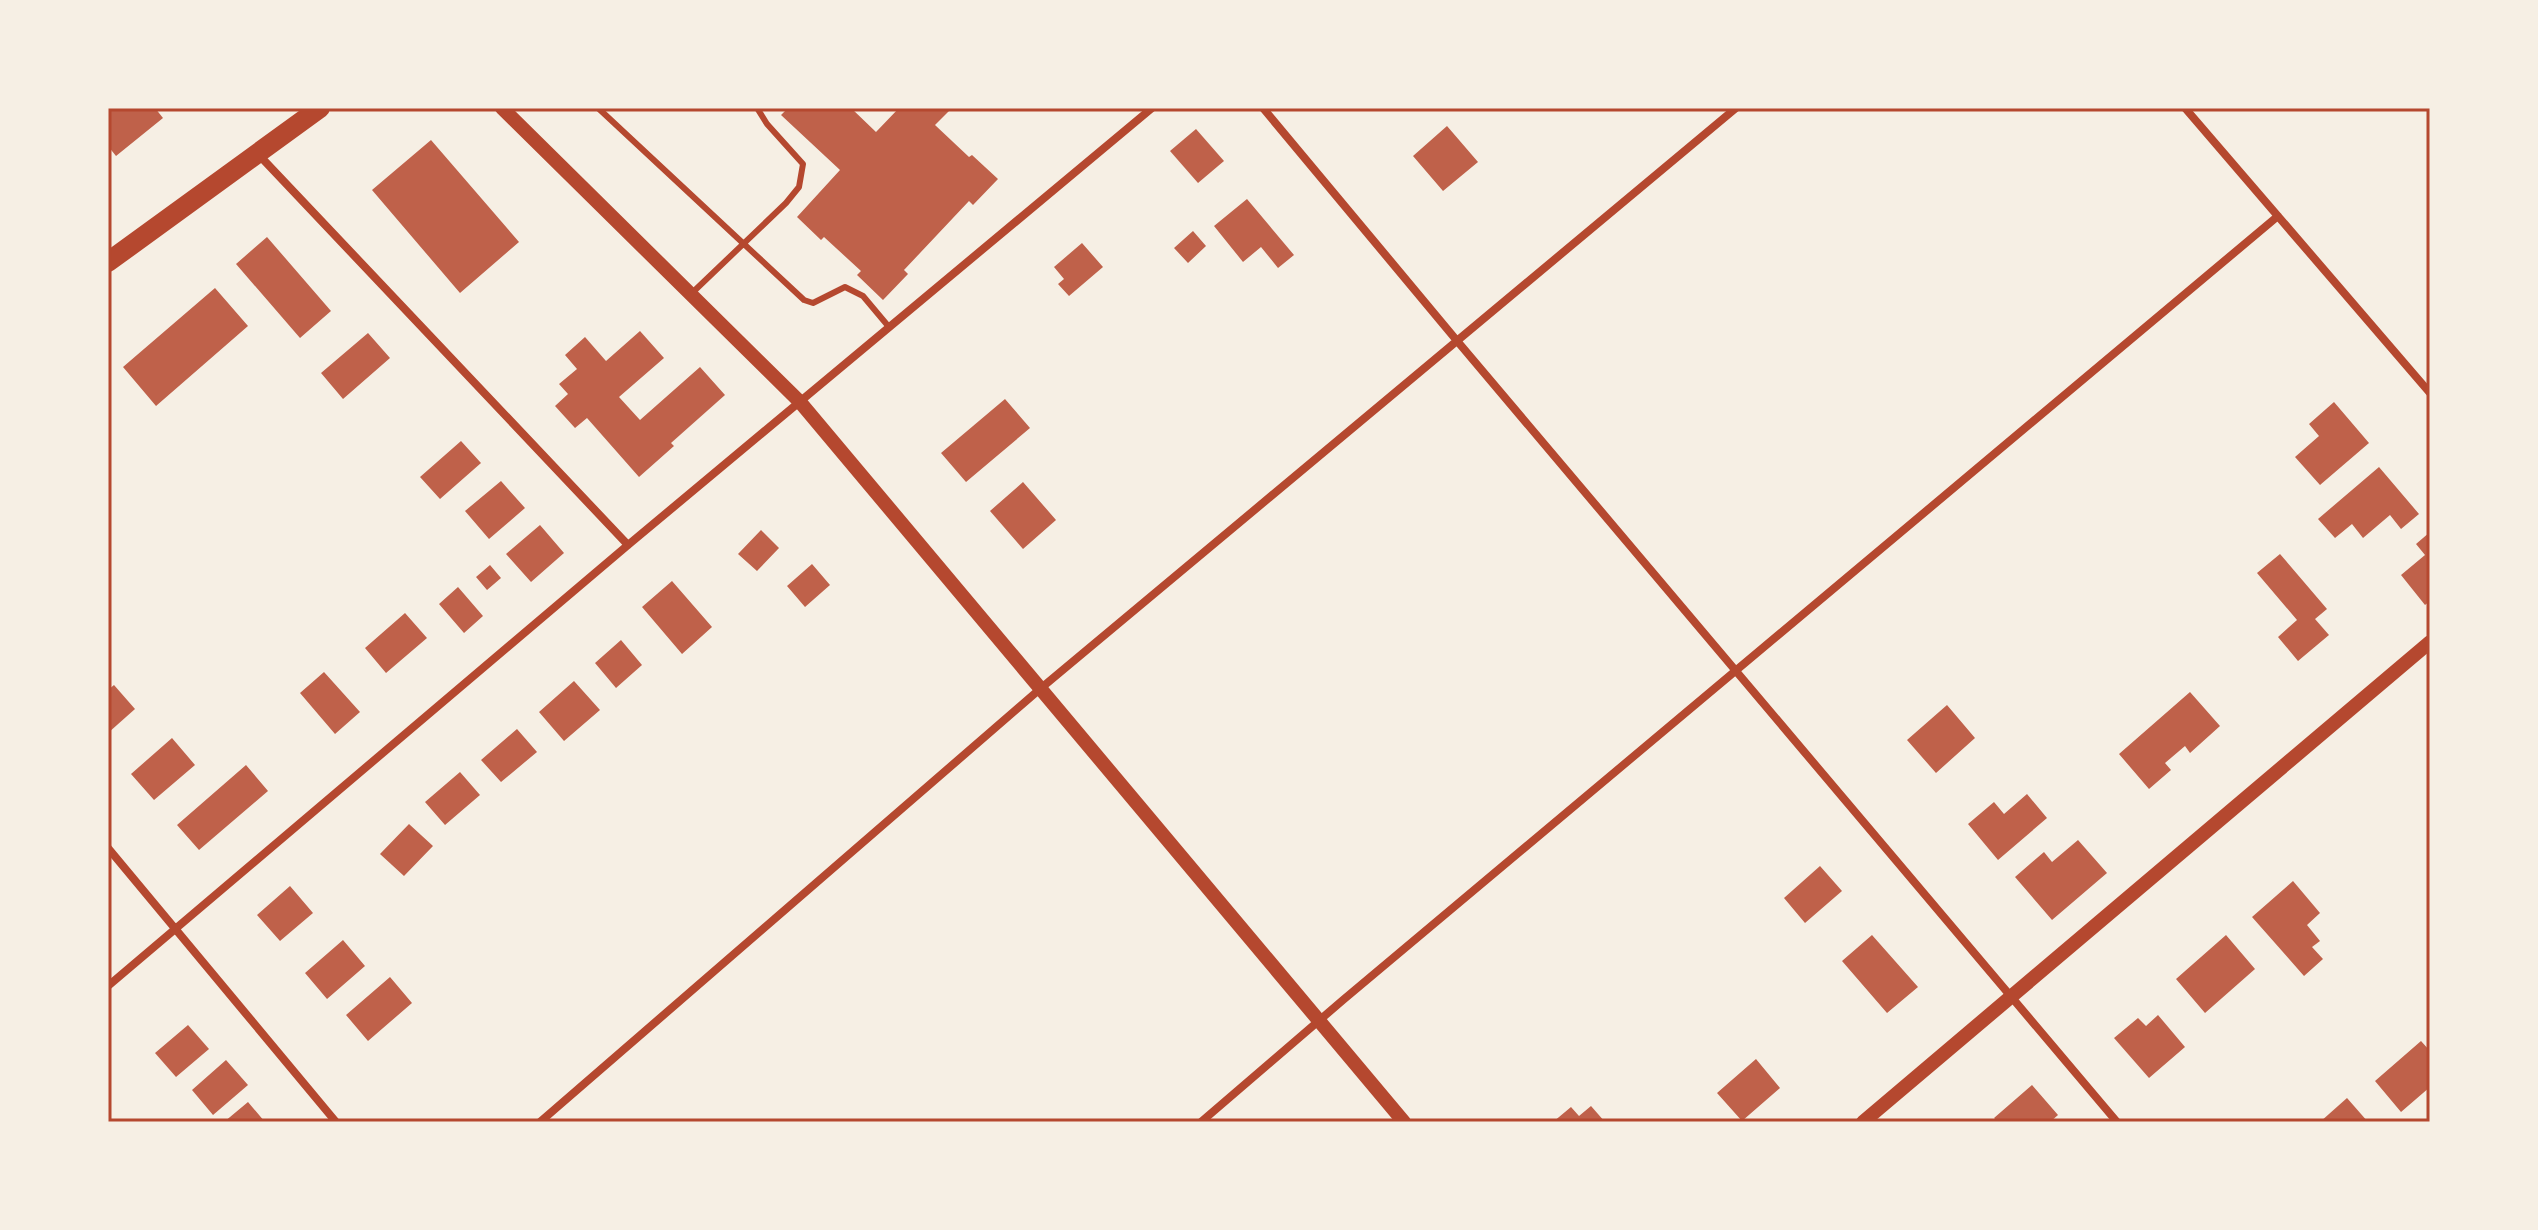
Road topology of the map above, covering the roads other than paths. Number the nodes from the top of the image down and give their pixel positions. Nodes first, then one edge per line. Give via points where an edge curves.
1 (320, 108) edge
2 (502, 108) edge
3 (598, 108) edge
4 (757, 108) edge
5 (1152, 108) edge
6 (1263, 108) edge
7 (1736, 108) edge
8 (2185, 108) edge
9 (257, 154) junction
10 (2278, 216) junction
11 (744, 246) junction
12 (108, 262) edge
13 (692, 293) junction
14 (889, 327) junction
15 (1458, 342) junction
16 (2430, 393) edge
17 (800, 402) junction
18 (628, 545) junction
19 (2430, 642) edge
20 (1736, 671) junction
21 (1040, 689) junction
22 (108, 848) edge
23 (175, 929) junction
24 (108, 986) edge
25 (2012, 996) junction
26 (1319, 1020) junction
27 (336, 1122) edge
28 (540, 1122) edge
29 (1201, 1122) edge
30 (1404, 1122) edge
31 (1863, 1122) edge
32 (2117, 1122) edge

1 - 9 main road
2 - 13 street
3 - 11 lane
4 - 11 lane via 803,164 803,175 799,187
5 - 14 street
6 - 15 street
7 - 15 street
8 - 10 street
9 - 12 main road
9 - 18 street
10 - 16 street
10 - 20 street
11 - 13 lane
11 - 14 lane via 804,300 813,303 845,287
13 - 17 street
14 - 17 street
15 - 20 street
15 - 21 street
17 - 18 street
17 - 21 street
18 - 23 street
19 - 25 street
20 - 25 street
20 - 26 street
21 - 26 street
21 - 28 street
22 - 23 street
23 - 24 street
23 - 27 street
25 - 31 street
25 - 32 street
26 - 29 street
26 - 30 street

